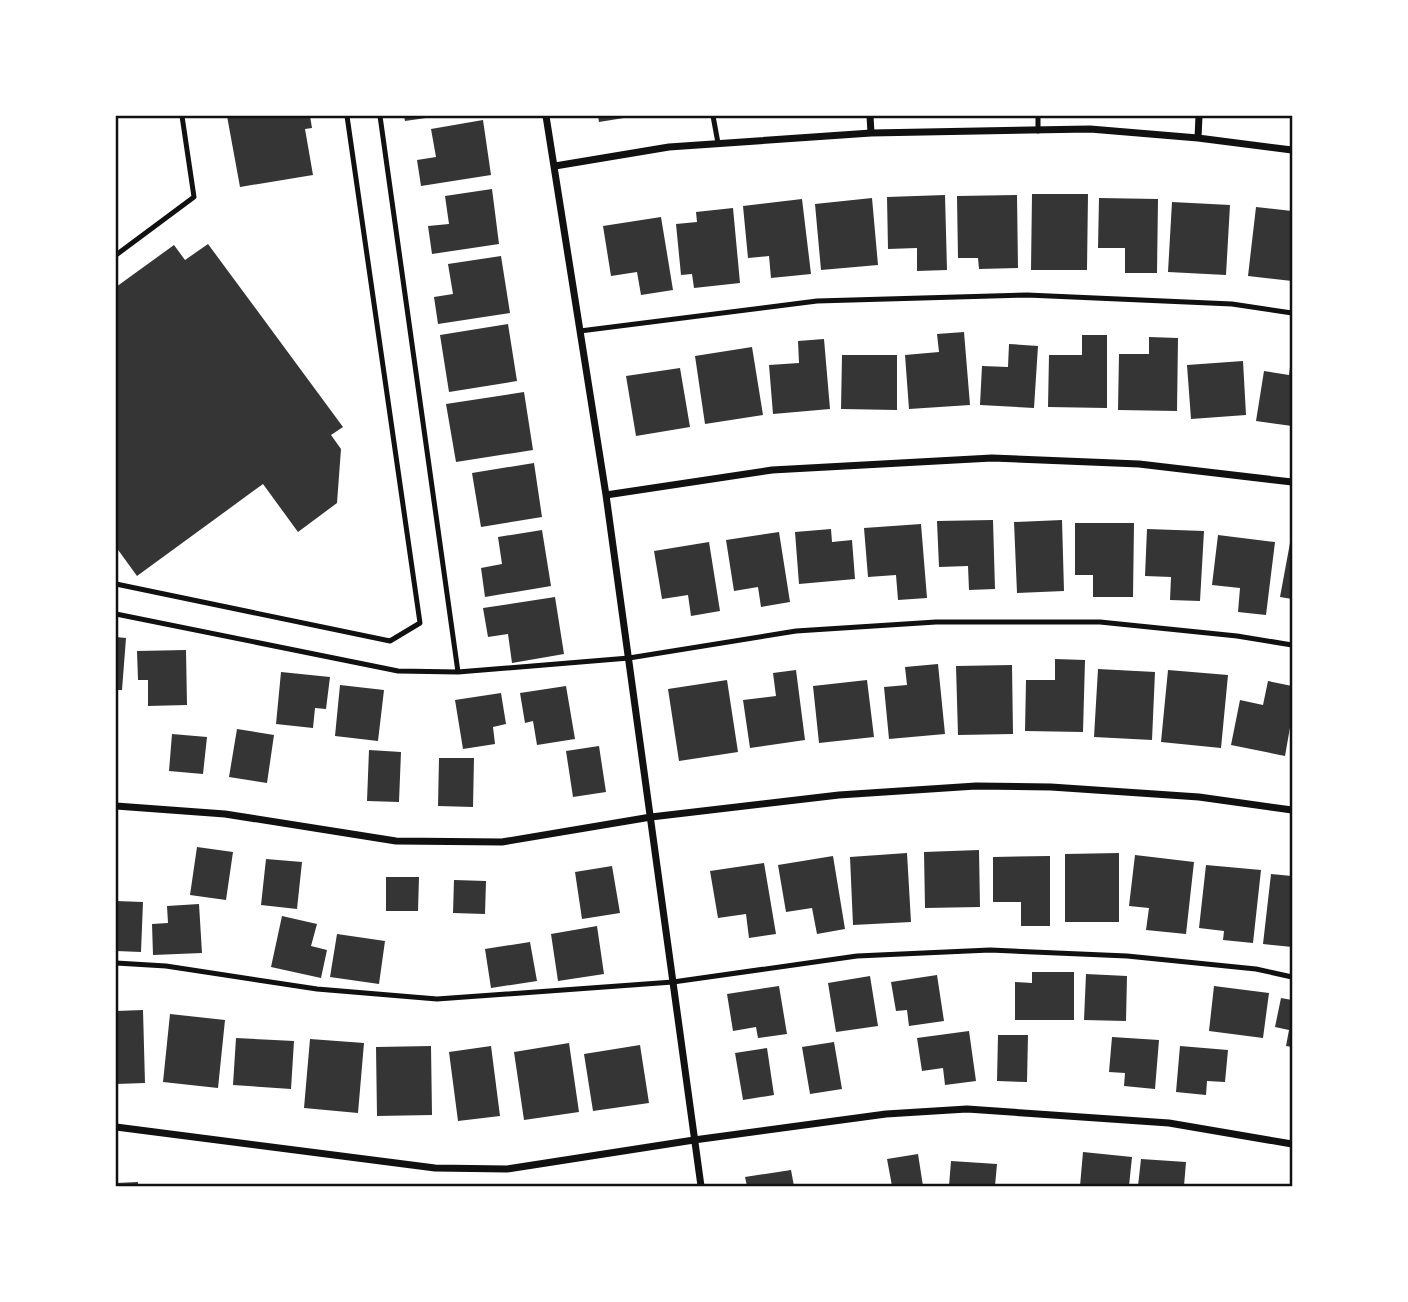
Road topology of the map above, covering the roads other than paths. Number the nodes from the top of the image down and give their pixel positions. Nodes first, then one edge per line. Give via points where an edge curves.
1 (181, 116) edge
2 (347, 116) edge
3 (380, 116) edge
4 (546, 116) edge
5 (713, 116) edge
6 (870, 116) edge
7 (1038, 116) edge
8 (1199, 116) edge
9 (1038, 131) junction
10 (871, 133) junction
11 (1198, 138) junction
12 (718, 143) junction
13 (1293, 150) edge
14 (555, 166) junction
15 (116, 255) edge
16 (1293, 313) edge
17 (580, 331) junction
18 (1293, 482) edge
19 (606, 495) junction
20 (116, 584) edge
21 (116, 614) edge
22 (1293, 645) edge
23 (629, 658) junction
24 (458, 672) junction
25 (116, 806) edge
26 (1293, 810) edge
27 (651, 817) junction
28 (116, 963) edge
29 (1293, 977) edge
30 (673, 982) junction
31 (116, 1127) edge
32 (694, 1140) junction
33 (1293, 1144) edge
34 (701, 1186) edge

1 - 15 lane via 194,197
2 - 20 lane via 420,623 390,641
3 - 24 lane
4 - 14 street
5 - 12 lane
6 - 10 street
7 - 9 lane
8 - 11 street
9 - 10 street
9 - 11 street via 1090,129
10 - 12 street
11 - 13 street
12 - 14 street
14 - 17 street
16 - 17 lane via 1232,304 1027,295 817,301
17 - 19 street
18 - 19 street via 1139,464 992,458 772,470
19 - 23 street
21 - 24 lane via 398,671
22 - 23 lane via 1100,622 936,622 796,631
23 - 24 lane
23 - 27 street
25 - 27 street via 225,814 396,841 502,842
26 - 27 street via 1199,797 976,786 839,795
27 - 30 street
28 - 30 lane via 437,999
29 - 30 lane via 1127,956 990,950 857,956
30 - 32 street
31 - 32 street via 435,1168 507,1170
32 - 33 street via 886,1114 967,1109 1169,1123
32 - 34 street

